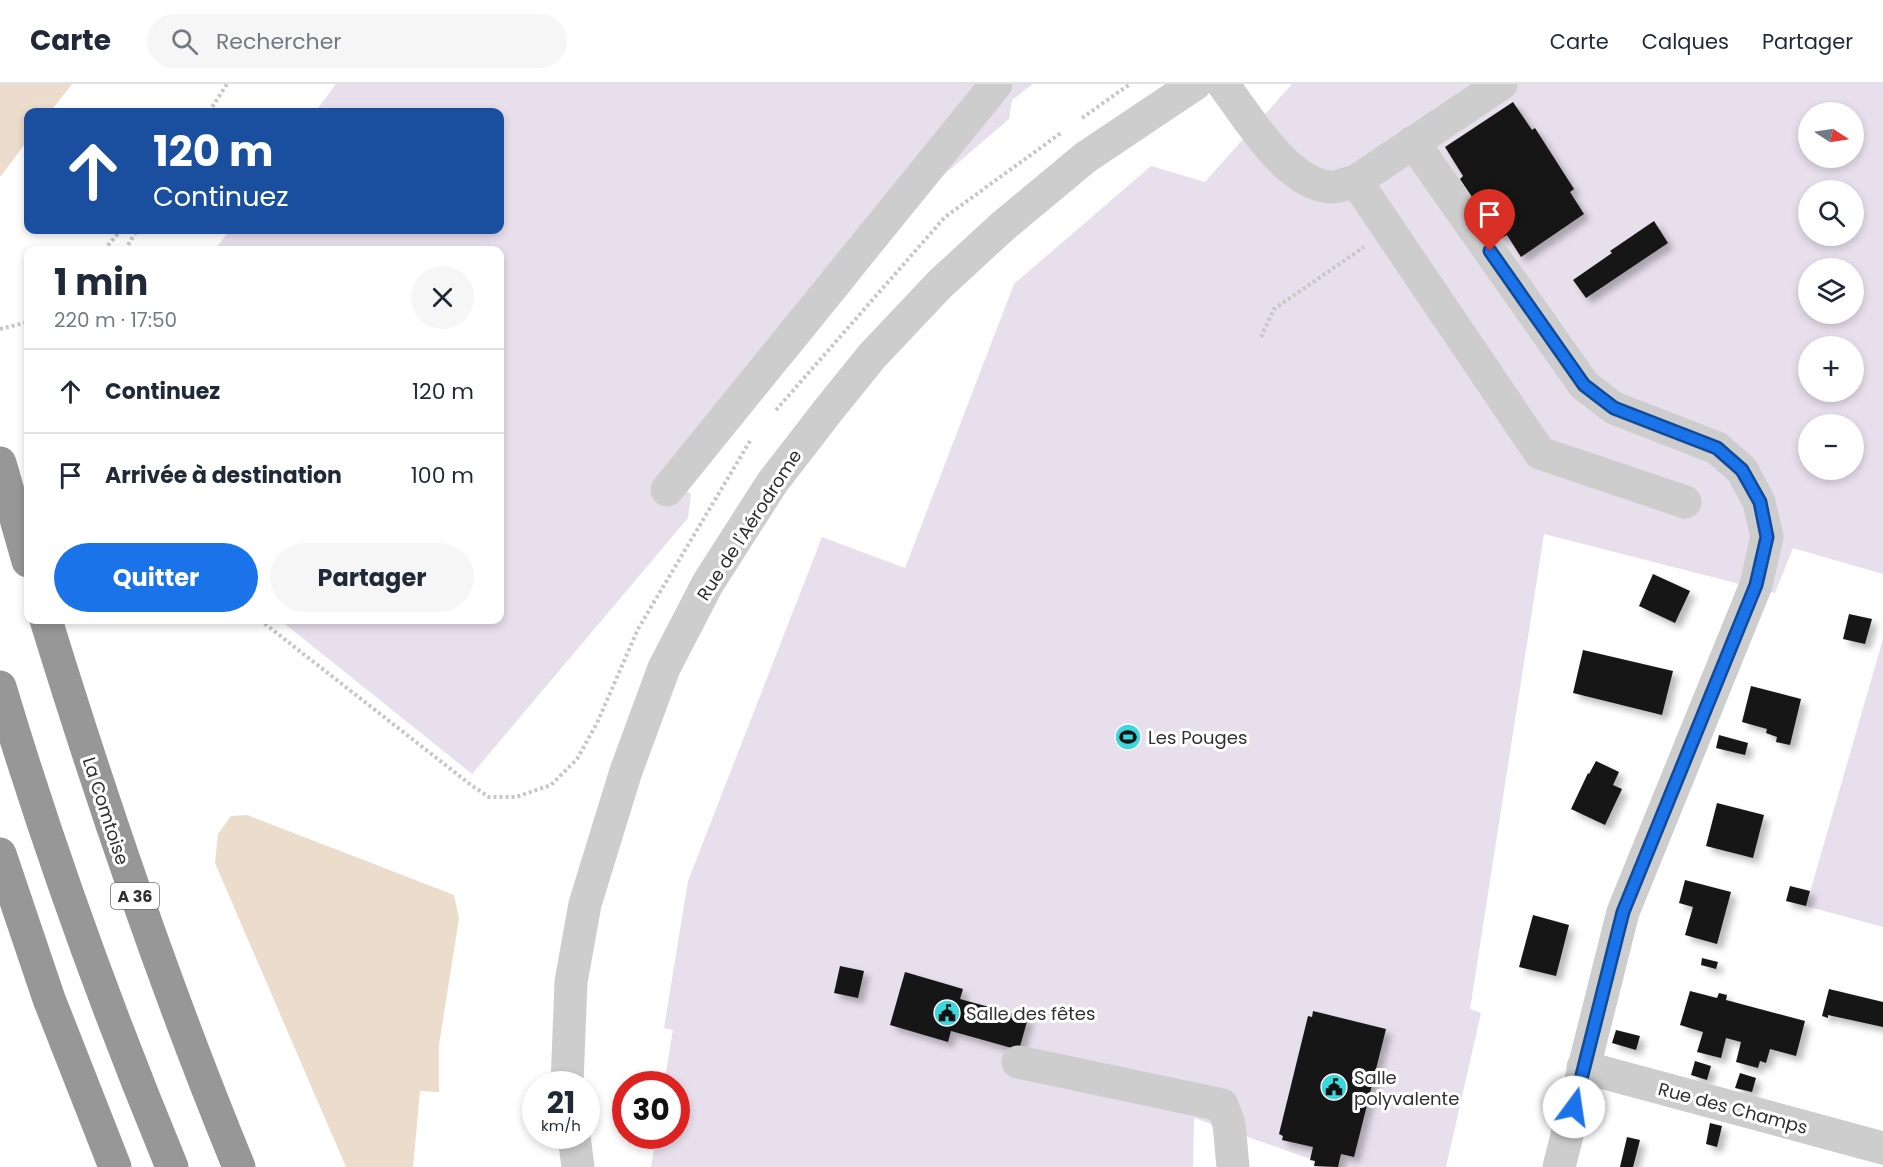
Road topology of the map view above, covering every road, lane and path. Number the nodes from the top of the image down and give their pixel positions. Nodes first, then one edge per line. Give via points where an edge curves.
1 (227, 84) edge
2 (996, 84) edge
3 (1195, 84) edge
4 (1223, 84) edge
5 (1501, 84) edge
6 (211, 108) edge
7 (1413, 142) junction
8 (1356, 181) junction
9 (1390, 230) junction
10 (118, 234) edge
11 (107, 246) edge
12 (24, 323) edge
13 (0, 329) edge
14 (1261, 337) dead end
15 (0, 463) edge
16 (667, 490) dead end
17 (1685, 502) dead end
18 (24, 547) edge
19 (47, 624) edge
20 (0, 687) edge
21 (0, 854) edge
22 (49, 999) junction
23 (1018, 1062) dead end
24 (1583, 1067) junction
25 (568, 1071) edge
26 (1883, 1148) edge
27 (576, 1149) edge
28 (94, 1167) edge
29 (115, 1167) edge
30 (172, 1167) edge
31 (239, 1167) edge
32 (578, 1167) edge
33 (1233, 1167) edge
34 (1559, 1167) edge

1 - 6 path
2 - 16 street
3 - 25 street, Rue de l'Aérodrome via 1086,157 940,284 873,356 772,483 715,573 664,668 626,771 585,903 571,982
4 - 8 street via 1277,156 1305,180 1330,188
5 - 7 street
7 - 8 street
7 - 24 street via 1584,385 1614,408 1717,448 1742,470 1760,502 1767,537 1756,585 1623,912
8 - 9 street
9 - 14 path via 1274,309
9 - 17 street via 1540,453
10 - 11 path
12 - 13 path
15 - 18 highway
19 - 31 highway, La Comtoise / A 36 via 123,861
20 - 30 highway via 99,981
21 - 22 highway
22 - 28 highway
22 - 29 highway
23 - 33 street via 1222,1105 1229,1124
24 - 26 street, Rue des Champs
24 - 34 street
27 - 32 street

